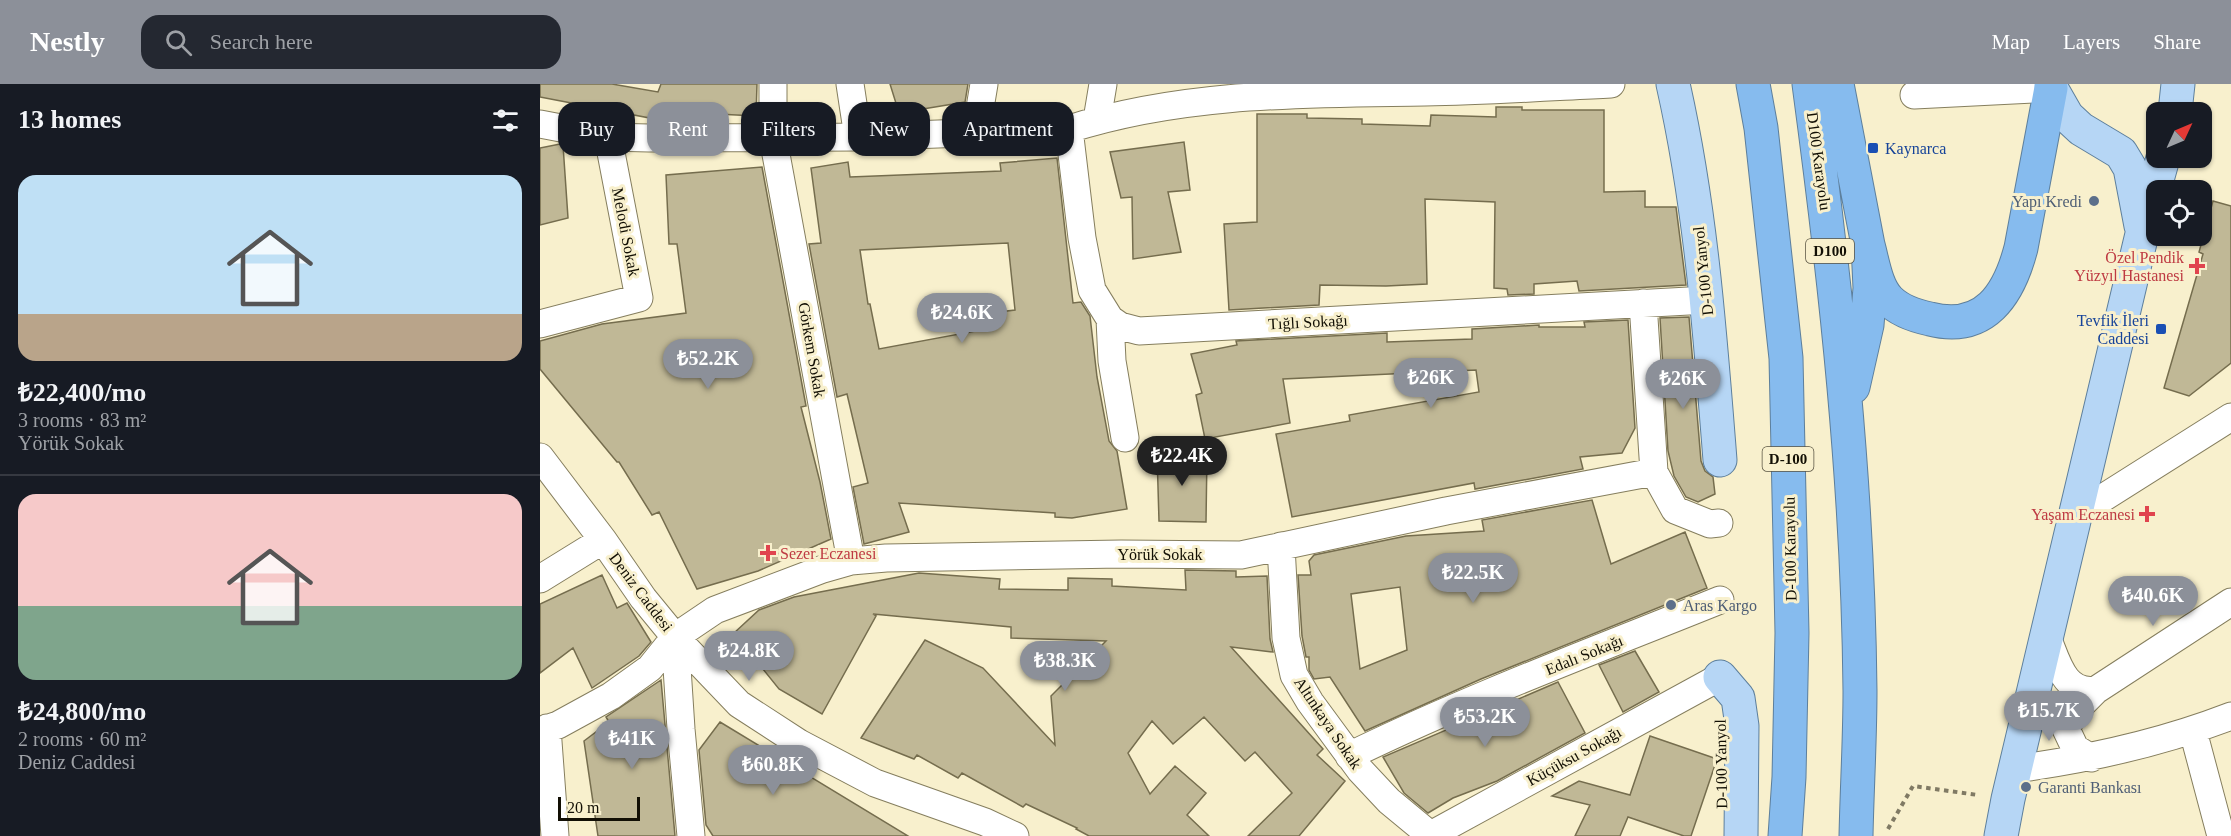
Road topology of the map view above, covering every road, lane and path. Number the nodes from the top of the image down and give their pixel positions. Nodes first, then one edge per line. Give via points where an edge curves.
1 (773, 84) edge
2 (850, 84) edge
3 (984, 84) edge
4 (1103, 84) edge
5 (1611, 84) edge
6 (1673, 84) edge
7 (1736, 84) edge
8 (1753, 84) edge
9 (1809, 84) edge
10 (1837, 84) edge
11 (2178, 84) edge
12 (2051, 86) edge
13 (1914, 95) dead end
14 (773, 102) edge
15 (853, 102) edge
16 (981, 102) edge
17 (2176, 102) edge
18 (1097, 120) junction
19 (540, 124) edge
20 (558, 127) edge
21 (1074, 127) edge
22 (1761, 128) junction
23 (635, 137) edge
24 (741, 138) edge
25 (2121, 153) junction
26 (2146, 154) edge
27 (612, 156) edge
28 (776, 156) edge
29 (1072, 156) edge
30 (2160, 168) edge
31 (2142, 234) junction
32 (1868, 245) junction
33 (1707, 300) junction
34 (1643, 303) junction
35 (1110, 319) junction
36 (540, 324) edge
37 (2231, 417) edge
38 (1847, 418) junction
39 (1125, 438) dead end
40 (540, 457) edge
41 (1720, 460) dead end
42 (1654, 472) junction
43 (2076, 515) junction
44 (1719, 524) dead end
45 (603, 540) junction
46 (1281, 546) junction
47 (851, 561) junction
48 (540, 579) edge
49 (1720, 600) dead end
50 (2231, 602) edge
51 (675, 637) junction
52 (2048, 637) junction
53 (1720, 677) junction
54 (2096, 690) junction
55 (2231, 716) edge
56 (544, 730) edge
57 (2193, 731) junction
58 (1350, 756) junction
59 (2091, 758) junction
60 (2012, 784) junction
61 (555, 836) edge
62 (691, 836) edge
63 (1015, 836) edge
64 (1429, 836) edge
65 (1722, 836) edge
66 (1742, 836) edge
67 (1785, 836) edge
68 (1856, 836) edge
69 (1887, 836) edge
70 (2001, 836) edge
71 (2221, 836) edge

1 - 14 street, Görkem Sokak
2 - 15 street
3 - 16 street
4 - 18 street
5 - 18 street via 1216,98
6 - 33 main road, D-100 Yanyol via 1695,198
7 - 22 highway
8 - 22 highway, D-100 Karayolu / D-100
9 - 38 highway, D100 Karayolu / D100
10 - 32 highway
11 - 17 main road
12 - 13 street
12 - 25 main road via 2067,117
12 - 32 highway via 2021,248 2015,270 1991,307 1962,323 1940,322 1901,309 1880,286
18 - 21 street
19 - 20 street
22 - 67 highway, D-100 Karayolu / D-100 via 1786,358 1792,633
23 - 24 street
25 - 26 main road via 2138,157
25 - 31 main road via 2130,168
27 - 36 street, Melodi Sokak via 639,298
28 - 47 street, Görkem Sokak
29 - 35 street via 1092,290
30 - 31 main road
31 - 43 main road
32 - 38 highway via 1867,325
33 - 34 street, Tığlı Sokağı
33 - 41 main road, D-100 Yanyol
34 - 35 street, Tığlı Sokağı via 1139,331
34 - 42 street
35 - 39 street via 1112,361
37 - 43 street
38 - 68 highway via 1860,692
40 - 45 street, Deniz Caddesi
42 - 44 street via 1675,510
42 - 46 street, Yörük Sokak
43 - 52 main road
45 - 48 street
45 - 51 street, Deniz Caddesi
46 - 47 street, Yörük Sokak via 1241,555
46 - 58 street, Altınkaya Sokak via 1286,638 1294,675
47 - 51 street, Yörük Sokak via 715,610
49 - 58 street, Edalı Sokağı via 1530,676
50 - 54 street
51 - 56 street, Yörük Sokak via 650,668 611,696
51 - 62 street
51 - 63 street, Deniz Caddesi via 739,704 799,743 875,783
52 - 54 street via 2064,677 2073,688
52 - 60 main road
53 - 64 street, Küçüksu Sokağı
53 - 65 main road, D-100 Yanyol
53 - 66 main road, D-100 Yanyol via 1738,698 1740,707
54 - 59 street via 2075,711 2066,729 2075,748
55 - 57 street
56 - 61 street
57 - 59 street
57 - 71 street
58 - 64 street, Altınkaya Sokak via 1389,801
59 - 60 street
60 - 69 path via 1913,786
60 - 70 main road

